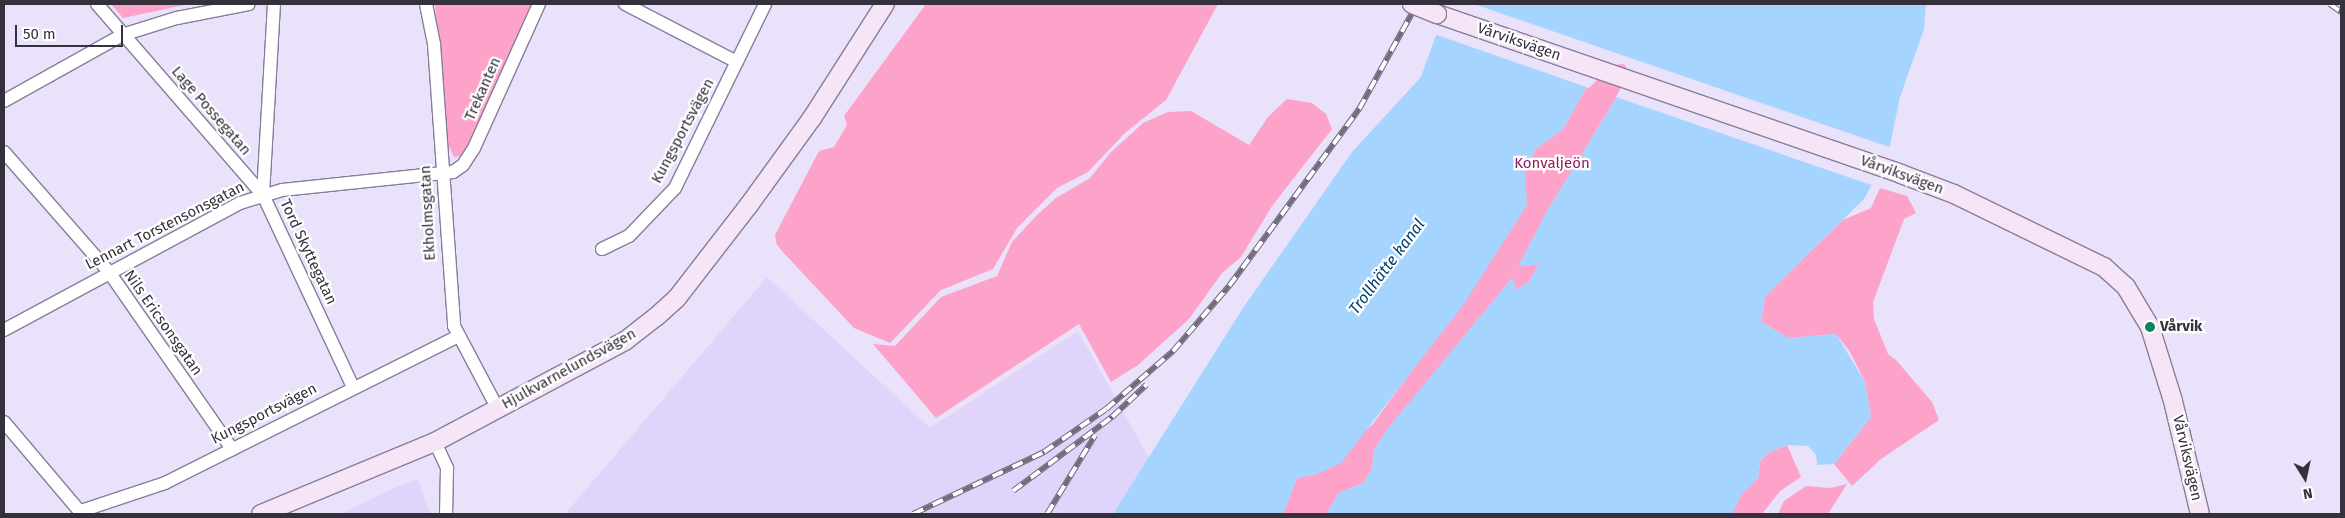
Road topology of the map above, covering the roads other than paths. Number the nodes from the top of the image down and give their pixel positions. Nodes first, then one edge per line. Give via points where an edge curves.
1 (96, 4) edge
2 (249, 4) edge
3 (274, 4) edge
4 (426, 4) edge
5 (539, 4) edge
6 (625, 4) edge
7 (765, 4) edge
8 (886, 4) edge
9 (1412, 4) edge
10 (122, 35) junction
11 (737, 62) junction
12 (4, 101) edge
13 (4, 152) edge
14 (442, 174) junction
15 (263, 195) junction
16 (602, 249) dead end
17 (109, 272) junction
18 (4, 330) edge
19 (458, 336) junction
20 (353, 387) junction
21 (498, 409) junction
22 (4, 422) edge
23 (435, 442) junction
24 (232, 448) junction
25 (82, 512) edge
26 (261, 514) edge
27 (446, 514) edge
28 (2200, 514) edge

1 - 10 street, Lage Possegatan
2 - 10 street via 177,18
3 - 15 street, Tord Skyttegatan
4 - 14 street, Ekholmsgatan via 434,44
5 - 14 street, Trekanten via 474,148 458,169
6 - 11 street
7 - 11 street, Kungsportsvägen
8 - 21 street, Hjulkvarnelundsvägen via 812,118 678,298 625,341
9 - 28 street, Vårviksvägen, bridge via 1954,194 2104,267 2126,287 2145,316 2156,344
10 - 12 street
10 - 15 street, Lage Possegatan
11 - 16 street, Kungsportsvägen via 675,188 629,236
13 - 17 street, Nils Ericsonsgatan
14 - 15 street, Lennart Torstensonsgatan via 282,190
14 - 19 street, Ekholmsgatan via 450,302
15 - 17 street, Lennart Torstensonsgatan via 240,203
15 - 20 street, Tord Skyttegatan
17 - 18 street, Lennart Torstensonsgatan
17 - 24 street, Nils Ericsonsgatan
19 - 20 street, Kungsportsvägen
19 - 21 street, Ekholmsgatan
20 - 24 street, Kungsportsvägen
21 - 23 street, Hjulkvarnelundsvägen
22 - 25 street
23 - 26 street, Hjulkvarnelundsvägen
23 - 27 street via 447,468
24 - 25 street, Kungsportsvägen via 165,483

